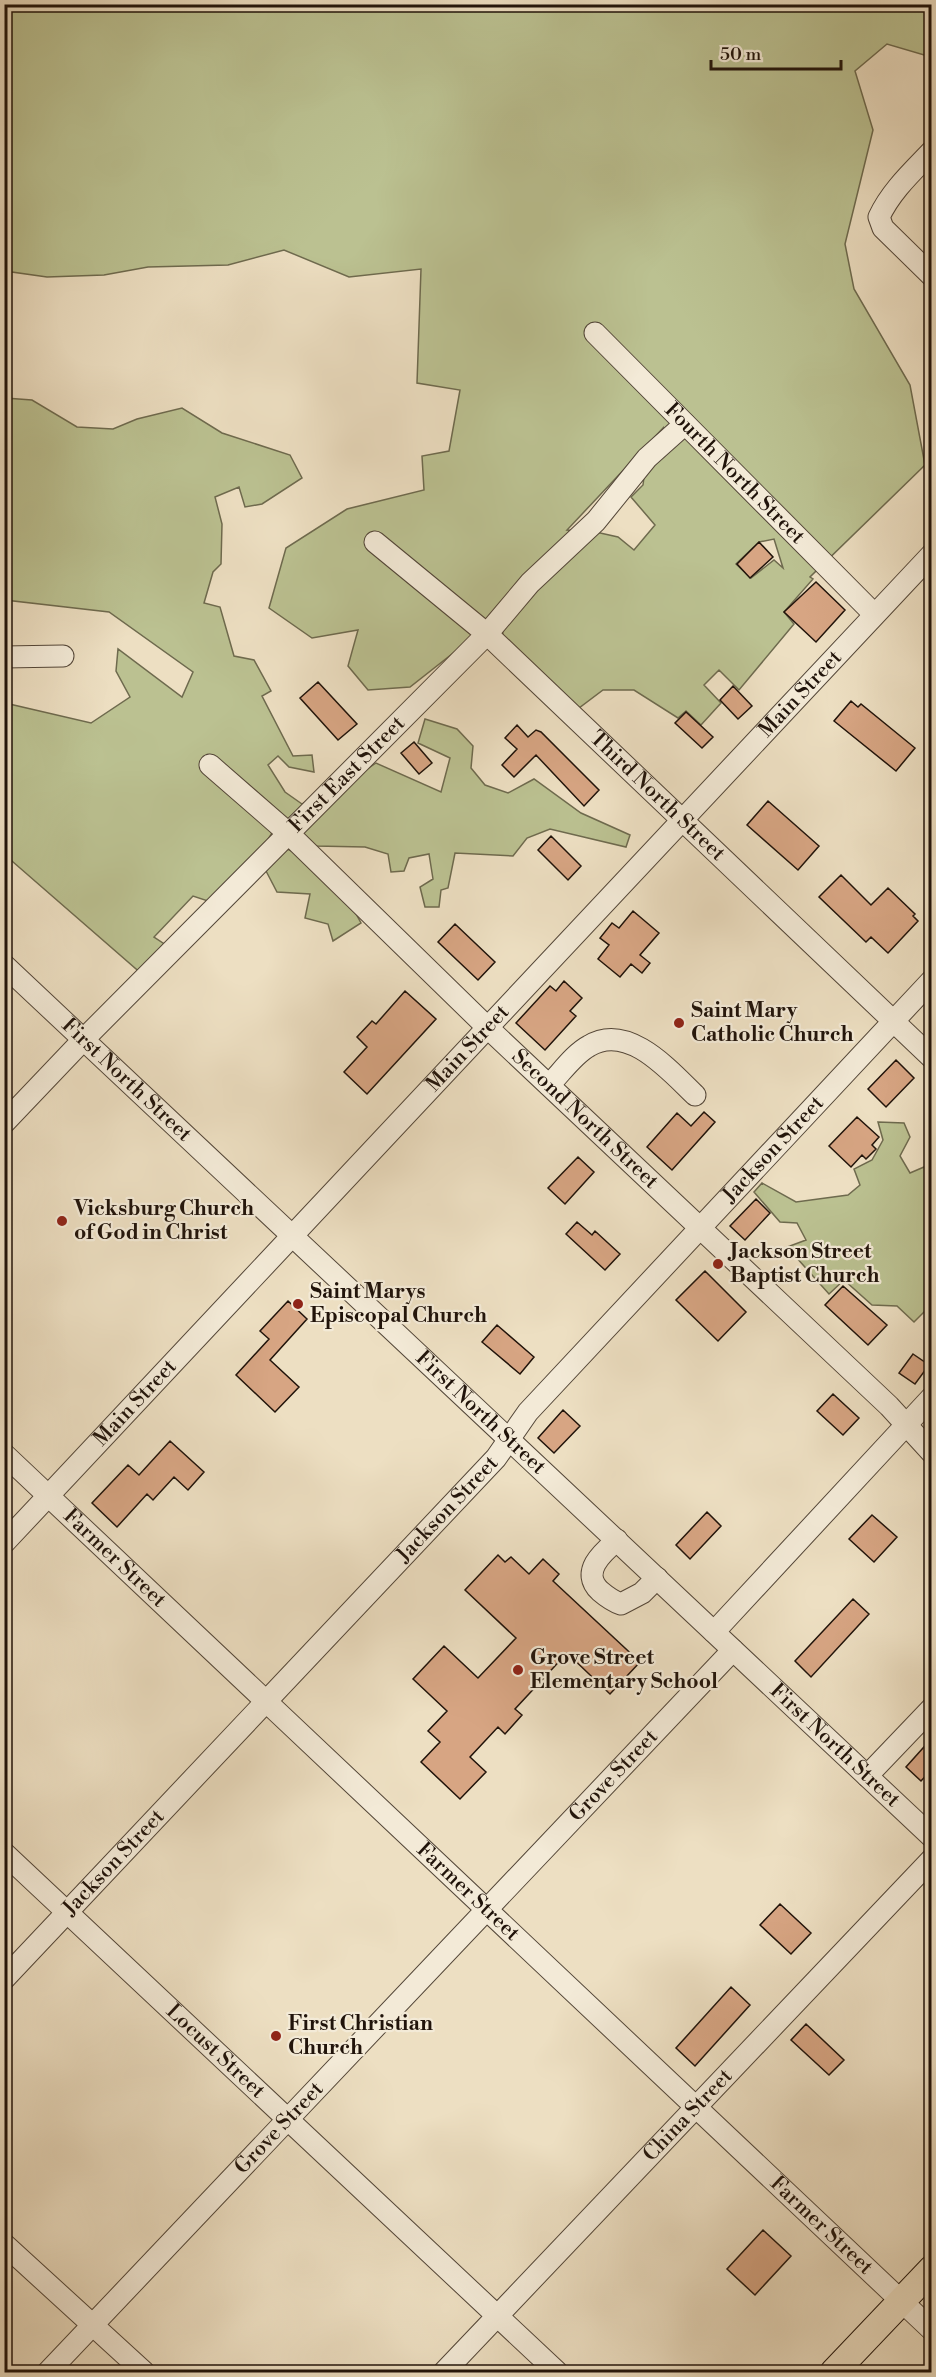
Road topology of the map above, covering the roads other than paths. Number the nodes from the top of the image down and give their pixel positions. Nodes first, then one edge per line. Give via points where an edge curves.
1 (932, 151) edge
2 (932, 276) edge
3 (595, 333) dead end
4 (685, 424) junction
5 (375, 542) dead end
6 (932, 554) edge
7 (874, 614) junction
8 (487, 634) junction
9 (63, 656) dead end
10 (4, 657) edge
11 (210, 765) dead end
12 (682, 822) junction
13 (288, 833) junction
14 (4, 965) edge
15 (932, 980) edge
16 (892, 1022) junction
17 (488, 1028) junction
18 (84, 1039) junction
19 (932, 1058) edge
20 (549, 1085) junction
21 (695, 1095) dead end
22 (4, 1123) edge
23 (699, 1228) junction
24 (291, 1236) junction
25 (932, 1397) edge
26 (905, 1425) junction
27 (509, 1438) junction
28 (932, 1453) edge
29 (4, 1454) edge
30 (49, 1497) junction
31 (617, 1540) junction
32 (4, 1543) edge
33 (657, 1578) junction
34 (714, 1632) junction
35 (734, 1650) junction
36 (266, 1700) junction
37 (932, 1708) edge
38 (867, 1776) junction
39 (932, 1837) edge
40 (4, 1853) edge
41 (932, 1859) edge
42 (487, 1910) junction
43 (68, 1912) junction
44 (4, 1979) edge
45 (696, 2107) junction
46 (288, 2120) junction
47 (4, 2244) edge
48 (932, 2270) edge
49 (901, 2301) junction
50 (498, 2316) junction
51 (92, 2326) junction
52 (932, 2330) edge
53 (48, 2373) edge
54 (144, 2373) edge
55 (444, 2373) edge
56 (557, 2373) edge
57 (834, 2373) edge

1 - 2 street via 904,181 879,217 883,228
3 - 4 street, Fourth North Street
4 - 7 street, Fourth North Street
4 - 8 street, First East Street via 647,458 596,521 530,583
5 - 8 street, Third North Street
6 - 7 street, Main Street
7 - 12 street, Main Street
8 - 12 street, Third North Street
8 - 13 street, First East Street
9 - 10 street
11 - 13 street, Second North Street
12 - 16 street, Third North Street
12 - 17 street, Main Street
13 - 17 street, Second North Street
13 - 18 street, First East Street
14 - 18 street, First North Street
15 - 16 street, Jackson Street
16 - 19 street, Third North Street
16 - 23 street, Jackson Street
17 - 20 street, Second North Street
17 - 24 street, Main Street
18 - 22 street, First East Street
18 - 24 street, First North Street
20 - 21 street via 589,1045 609,1041 649,1052
20 - 23 street, Second North Street
23 - 26 street, Second North Street
23 - 27 street, Jackson Street via 528,1412
24 - 27 street, First North Street
24 - 30 street, Main Street
25 - 26 street
26 - 28 street, Second North Street
26 - 34 street
27 - 31 street, First North Street
27 - 36 street, Jackson Street via 496,1458
29 - 30 street, Farmer Street
30 - 32 street, Main Street
30 - 36 street, Farmer Street
31 - 33 street, First North Street
31 - 33 street via 593,1567 591,1576 596,1587 612,1602 621,1604 642,1593
33 - 34 street, First North Street
34 - 35 street, First North Street
35 - 38 street, First North Street
35 - 42 street, Grove Street
36 - 42 street, Farmer Street
36 - 43 street, Jackson Street
37 - 38 street
38 - 39 street, First North Street
40 - 43 street, Locust Street
41 - 45 street, China Street
42 - 45 street, Farmer Street
42 - 46 street, Grove Street
43 - 44 street, Jackson Street
43 - 46 street, Locust Street
45 - 49 street, Farmer Street
45 - 50 street, China Street
46 - 50 street, Locust Street
46 - 51 street, Grove Street
47 - 51 street
48 - 49 main road
49 - 52 street, Farmer Street
49 - 57 main road
50 - 55 street, China Street
50 - 56 street, Locust Street
51 - 53 street, Grove Street
51 - 54 street

